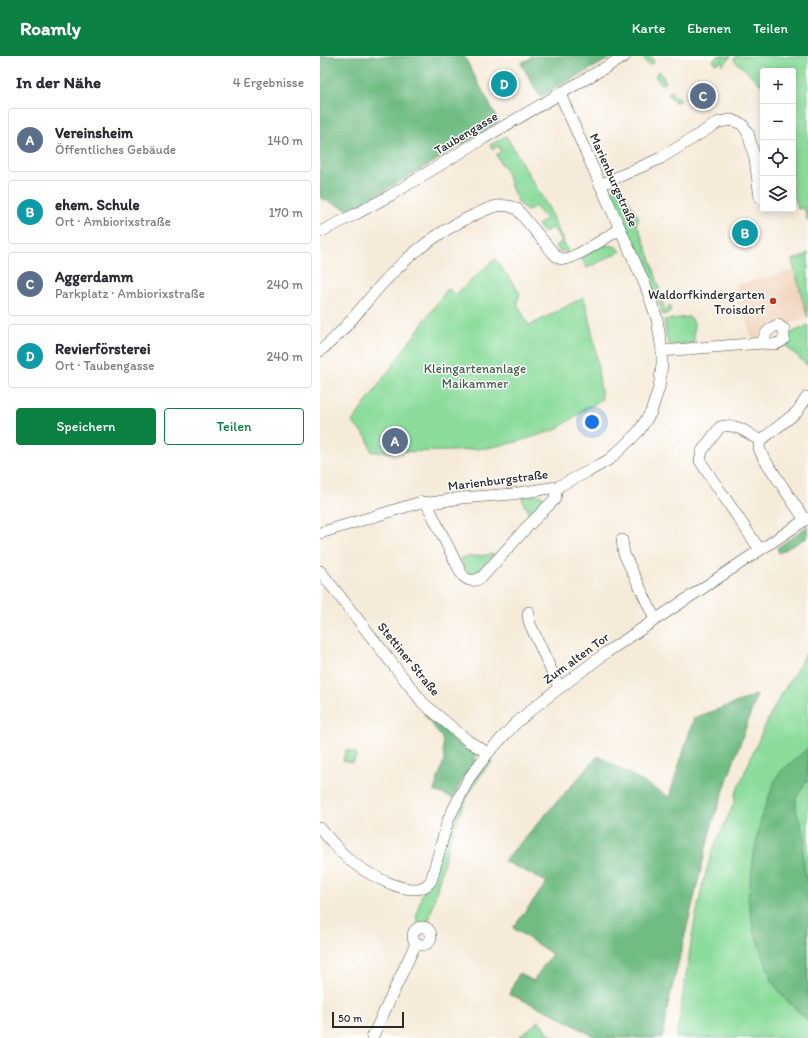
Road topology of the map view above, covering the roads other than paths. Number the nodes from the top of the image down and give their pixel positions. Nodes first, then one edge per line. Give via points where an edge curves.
1 (625, 56) edge
2 (560, 94) junction
3 (600, 186) junction
4 (760, 198) dead end
5 (620, 229) junction
6 (320, 232) edge
7 (762, 343) dead end
8 (320, 351) edge
9 (662, 351) junction
10 (807, 397) dead end
11 (760, 441) junction
12 (557, 487) junction
13 (426, 502) junction
14 (807, 519) edge
15 (320, 533) edge
16 (622, 540) dead end
17 (760, 550) junction
18 (320, 571) edge
19 (529, 612) dead end
20 (655, 619) junction
21 (559, 687) junction
22 (488, 753) junction
23 (320, 828) edge
24 (416, 942) dead end
25 (372, 1038) edge

1 - 2 street, Taubengasse
2 - 3 street, Marienburgstraße
2 - 6 street, Taubengasse via 391,195
3 - 4 street via 661,158 719,122 731,120 742,124 748,133 755,159
3 - 5 street, Marienburgstraße
5 - 8 street via 573,257 562,259 554,254 517,208 500,204 486,209 438,235 414,253 385,280 347,325
5 - 9 street, Marienburgstraße via 655,312
7 - 9 street
9 - 12 street, Marienburgstraße via 659,388 639,431 610,459
10 - 11 street via 797,412
11 - 14 street via 759,448 763,457
11 - 17 street via 740,428 720,427 702,451 700,461
12 - 13 street, Marienburgstraße
12 - 13 street via 549,505 482,577 473,581 464,578 461,573
13 - 15 street, Marienburgstraße
14 - 17 street, Zum alten Tor
16 - 20 street via 624,554
17 - 20 street, Zum alten Tor
18 - 22 street, Stettiner Straße via 423,703 468,741
19 - 21 street via 530,624
20 - 21 street, Zum alten Tor
21 - 22 street, Zum alten Tor via 515,724
22 - 23 street, Zum alten Tor via 469,778 452,810 431,881 425,887 409,889 377,878 352,862
24 - 25 street

